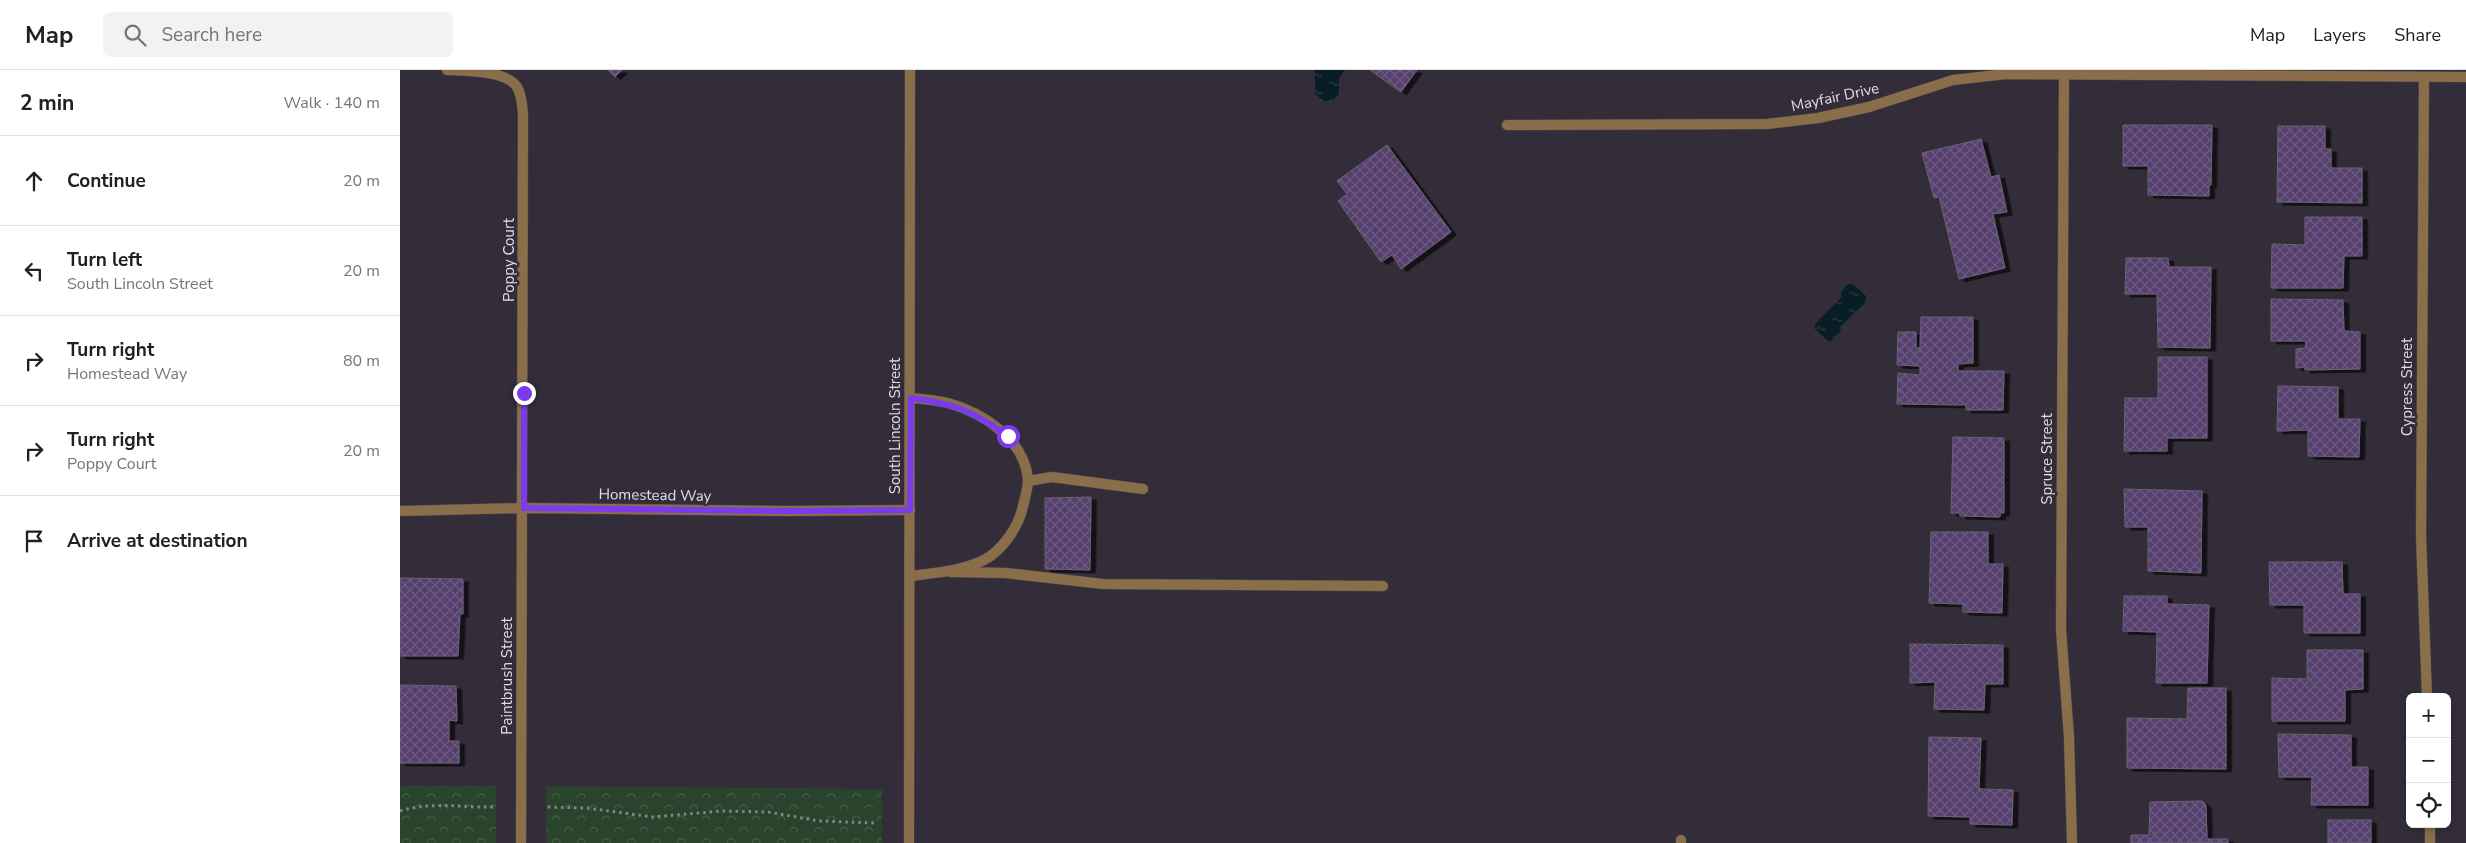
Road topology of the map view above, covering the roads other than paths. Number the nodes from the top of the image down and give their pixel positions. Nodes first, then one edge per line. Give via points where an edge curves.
1 (447, 70) edge
2 (910, 70) edge
3 (2064, 74) junction
4 (2424, 77) junction
5 (2466, 77) edge
6 (1507, 125) dead end
7 (911, 398) junction
8 (1028, 482) junction
9 (1143, 489) dead end
10 (524, 508) junction
11 (910, 510) junction
12 (400, 511) edge
13 (951, 572) junction
14 (910, 576) junction
15 (1383, 586) dead end
16 (2426, 693) edge
17 (2430, 828) edge
18 (521, 843) edge
19 (909, 843) edge
20 (2072, 843) edge
21 (2430, 843) edge

1 - 10 street, Poppy Court via 504,77 517,87 522,98
2 - 7 street, South Lincoln Street
3 - 4 street, Mayfair Drive
3 - 6 street, Mayfair Drive via 2006,74 1953,80 1869,107 1767,124
3 - 20 street, Spruce Street via 2061,630
4 - 5 street, Mayfair Drive
4 - 16 street, Cypress Street via 2421,536
7 - 8 street via 948,403 975,414 1008,436 1024,460
7 - 11 street, South Lincoln Street
8 - 9 street via 1052,477
8 - 13 street via 1022,513 1009,538 985,559
10 - 11 street, Homestead Way
10 - 12 street, Homestead Way
10 - 18 street, Paintbrush Street
11 - 14 street, South Lincoln Street
13 - 14 street
13 - 15 street via 1006,573 1103,584
14 - 19 street, South Lincoln Street
17 - 21 street

